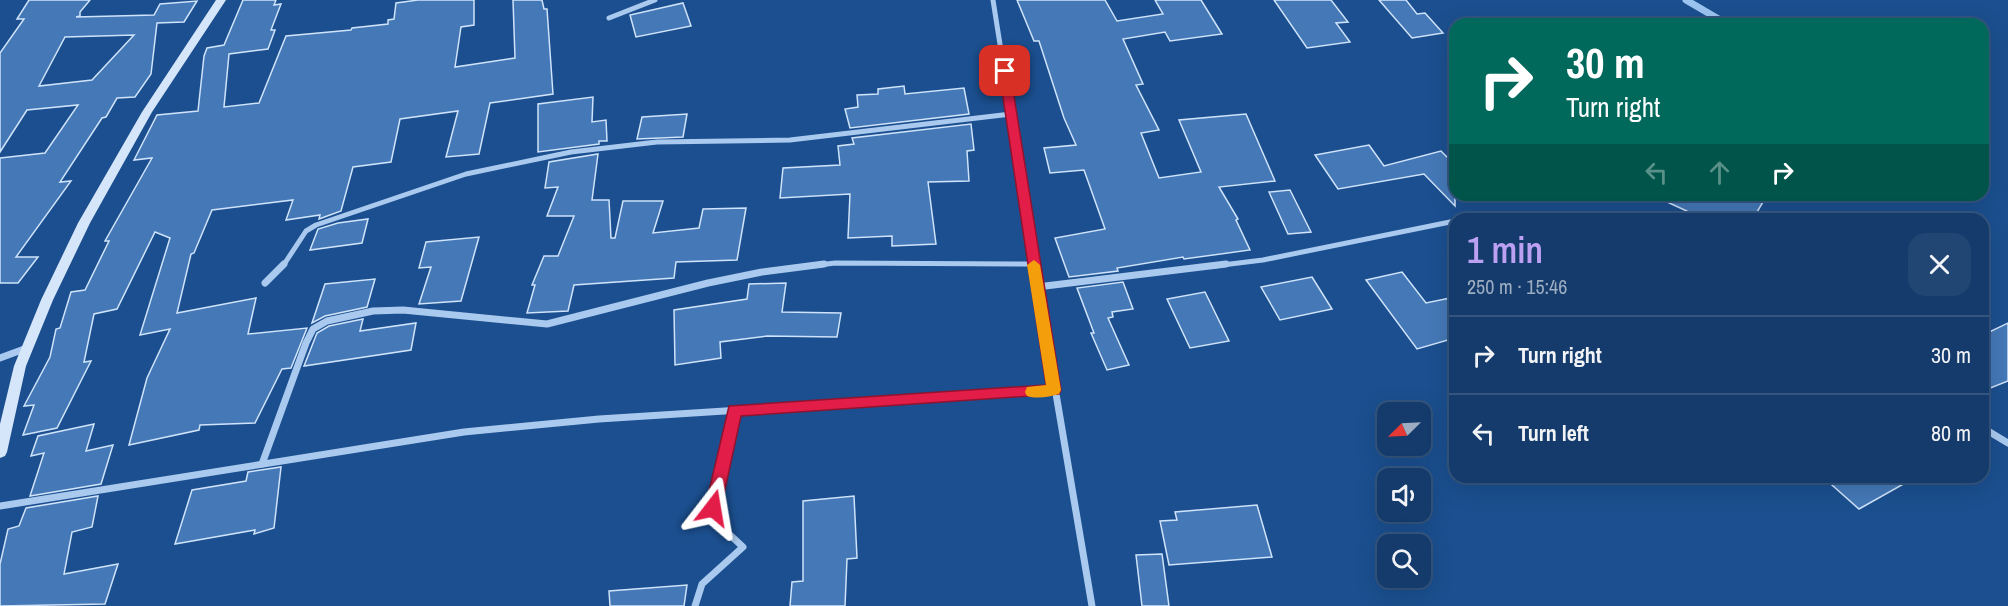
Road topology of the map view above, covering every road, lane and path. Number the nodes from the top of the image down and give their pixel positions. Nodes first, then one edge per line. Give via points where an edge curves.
1 (221, 0) edge
2 (655, 0) edge
3 (993, 0) edge
4 (609, 18) dead end
5 (1011, 114) junction
6 (1449, 222) edge
7 (1033, 264) junction
8 (265, 283) dead end
9 (1037, 287) junction
10 (28, 347) junction
11 (0, 358) edge
12 (1054, 390) junction
13 (735, 410) junction
14 (1989, 431) edge
15 (2008, 442) edge
16 (0, 452) edge
17 (262, 464) junction
18 (0, 506) edge
19 (695, 606) edge
20 (1092, 606) edge

1 - 10 main road via 147,112 84,223
2 - 4 street
3 - 5 street
5 - 7 street
5 - 8 street via 827,137 757,142 643,142 482,169 307,229 276,274
6 - 9 street via 1263,260
7 - 9 street
7 - 17 street via 846,263 773,271 708,283 547,324 403,310 373,311 327,321 314,329 306,343
9 - 12 street
10 - 11 street
10 - 16 main road
12 - 13 street
12 - 20 street
13 - 17 street via 464,432
13 - 19 street via 713,508 716,522 743,547 702,584
14 - 15 street
17 - 18 street

